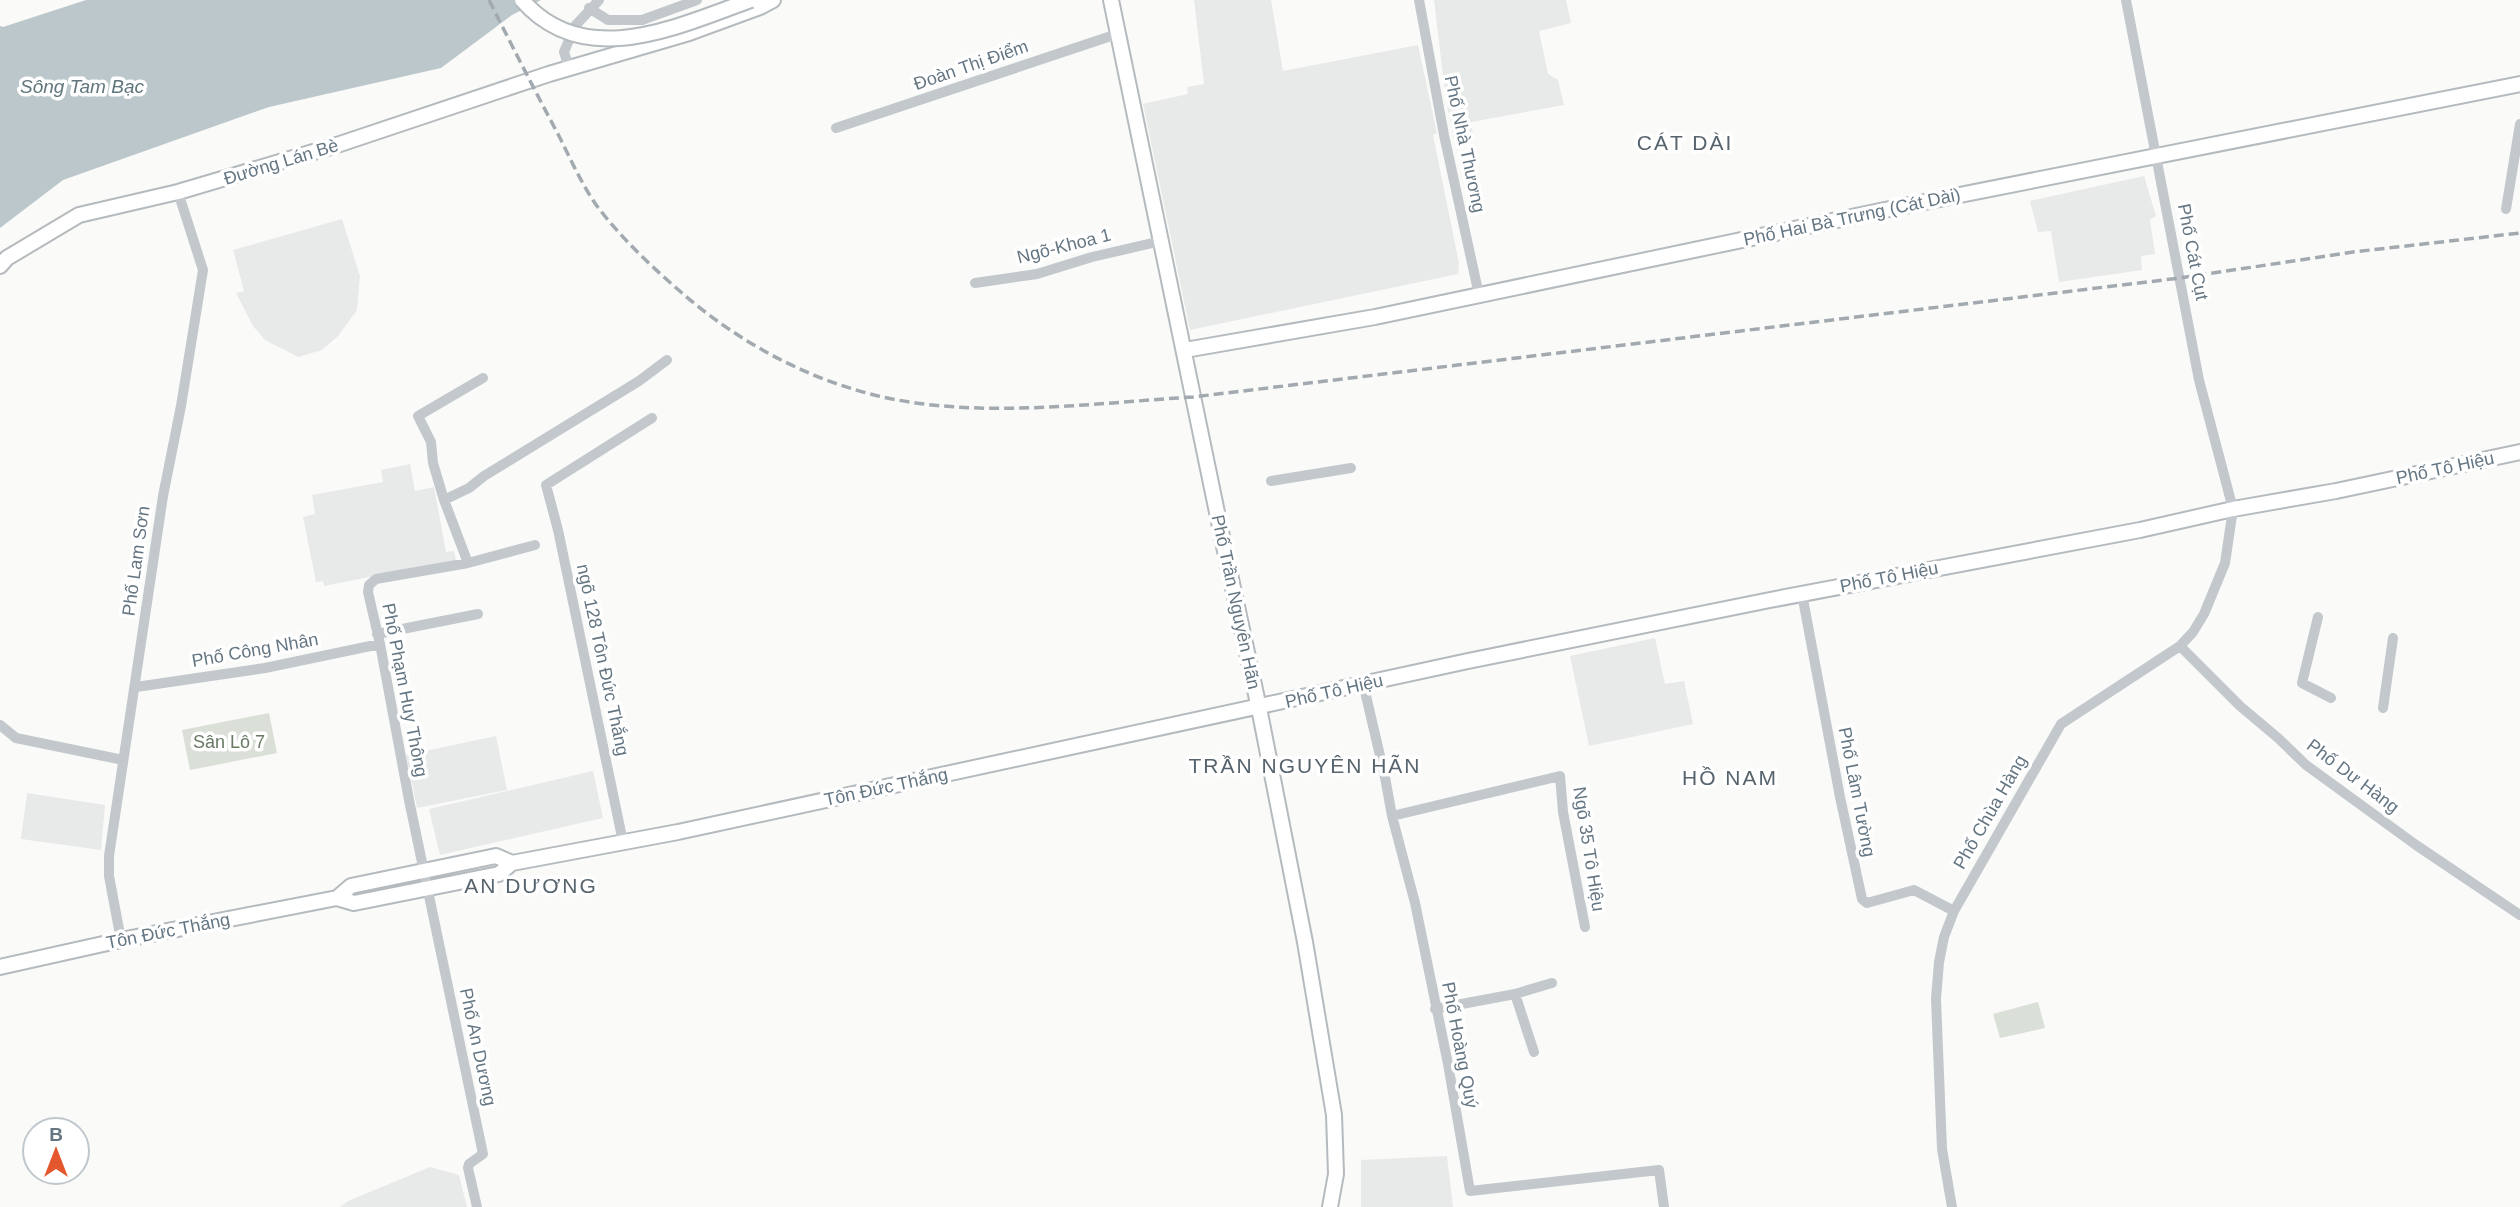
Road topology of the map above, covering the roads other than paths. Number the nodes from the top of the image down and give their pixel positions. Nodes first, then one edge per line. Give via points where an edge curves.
1 (522, 0) edge
2 (599, 0) edge
3 (697, 0) edge
4 (751, 0) edge
5 (773, 0) edge
6 (1111, 0) edge
7 (1419, 0) edge
8 (2126, 0) edge
9 (589, 8) junction
10 (1117, 34) junction
11 (569, 68) junction
12 (2520, 84) edge
13 (2520, 124) edge
14 (835, 128) dead end
15 (2155, 156) junction
16 (178, 192) junction
17 (2506, 209) dead end
18 (1161, 241) junction
19 (0, 266) edge
20 (975, 283) dead end
21 (1479, 295) junction
22 (1185, 350) junction
23 (667, 360) dead end
24 (483, 378) dead end
25 (652, 418) dead end
26 (2520, 452) edge
27 (1351, 468) dead end
28 (1271, 481) dead end
29 (444, 500) junction
30 (2233, 509) junction
31 (535, 545) dead end
32 (468, 563) junction
33 (1802, 594) junction
34 (478, 614) dead end
35 (2318, 617) dead end
36 (2393, 638) dead end
37 (379, 639) junction
38 (2180, 646) junction
39 (1363, 683) junction
40 (136, 687) junction
41 (2331, 698) dead end
42 (1259, 708) junction
43 (2383, 708) dead end
44 (0, 725) edge
45 (123, 760) junction
46 (1392, 816) junction
47 (623, 842) junction
48 (512, 863) junction
49 (423, 870) junction
50 (427, 888) junction
51 (337, 898) junction
52 (1954, 911) junction
53 (2520, 915) edge
54 (1585, 928) dead end
55 (121, 940) junction
56 (0, 967) edge
57 (1552, 983) dead end
58 (1515, 994) junction
59 (1435, 1009) junction
60 (1534, 1052) dead end
61 (477, 1207) edge
62 (1330, 1207) edge
63 (1664, 1207) edge
64 (1952, 1207) edge

1 - 4 main road, bridge via 556,28 622,40 656,34
2 - 9 street
3 - 9 street via 642,20 608,20
5 - 11 main road, Đường Lán Bè via 689,33
6 - 10 main road, Phố Trần Nguyên Hãn
7 - 21 street, Phố Nhà Thương
8 - 15 street, Phố Cát Cụt
9 - 11 street via 564,52
10 - 14 street, Đoàn Thị Điểm
10 - 18 main road, Phố Trần Nguyên Hãn
11 - 16 main road, Đường Lán Bè
12 - 15 main road, Phố Hai Bà Trưng (Cát Dài)
13 - 17 street
15 - 21 main road, Phố Hai Bà Trưng (Cát Dài)
15 - 30 street, Phố Cát Cụt via 2199,380
16 - 19 main road, Đường Lán Bè via 79,215
16 - 40 street, Phố Lam Sơn via 203,270 163,496
18 - 20 street, Ngõ-Khoa 1 via 1037,274
18 - 22 main road, Phố Trần Nguyên Hãn
21 - 22 main road, Phố Hai Bà Trưng (Cát Dài)
22 - 42 main road, Phố Trần Nguyên Hãn
23 - 29 street
24 - 29 street via 418,416 431,442
25 - 47 street, ngõ 128 Tôn Đức Thắng via 546,485
26 - 30 main road, Phố Tô Hiệu
27 - 28 street
29 - 32 street
30 - 33 main road, Phố Tô Hiệu
30 - 38 street, Phố Chùa Hàng via 2225,563 2204,614
31 - 32 street, Phố Phạm Huy Thông
32 - 37 street, Phố Phạm Huy Thông via 376,579 368,592
33 - 39 main road, Phố Tô Hiệu
33 - 52 street, Phố Lâm Tường via 1862,899 1867,903 1914,890
34 - 37 street, Phố Công Nhân
35 - 41 street via 2302,683
36 - 43 street
37 - 40 street, Phố Công Nhân via 265,668
37 - 49 street, Phố Phạm Huy Thông
38 - 52 street, Phố Chùa Hàng via 2061,724
38 - 53 street, Phố Dư Hàng via 2306,765
39 - 42 main road, Phố Tô Hiệu
39 - 46 street, Phố Hoàng Quý
40 - 45 street, Phố Lam Sơn
42 - 47 main road, Tôn Đức Thắng
42 - 62 main road, Phố Trần Nguyên Hãn via 1334,1115 1336,1174
44 - 45 street via 16,738
45 - 55 street, Phố Lam Sơn via 109,856
46 - 54 street, Ngõ 35 Tô Hiệu via 1560,776
46 - 59 street, Phố Hoàng Quý via 1415,903
47 - 48 main road, Tôn Đức Thắng
48 - 49 main road, Tôn Đức Thắng via 496,856
48 - 50 main road, Tôn Đức Thắng via 499,874
49 - 50 street, Phố Phạm Huy Thông
49 - 51 main road, Tôn Đức Thắng via 351,886
50 - 51 main road, Tôn Đức Thắng via 354,903
50 - 61 street, Phố An Dương via 483,1154 468,1168
51 - 55 main road, Tôn Đức Thắng
52 - 64 street, Phố Chùa Hàng via 1944,937 1936,999 1942,1149
55 - 56 main road, Tôn Đức Thắng
57 - 58 street
58 - 59 street
58 - 60 street
59 - 63 street, Phố Hoàng Quý via 1470,1191 1659,1170

